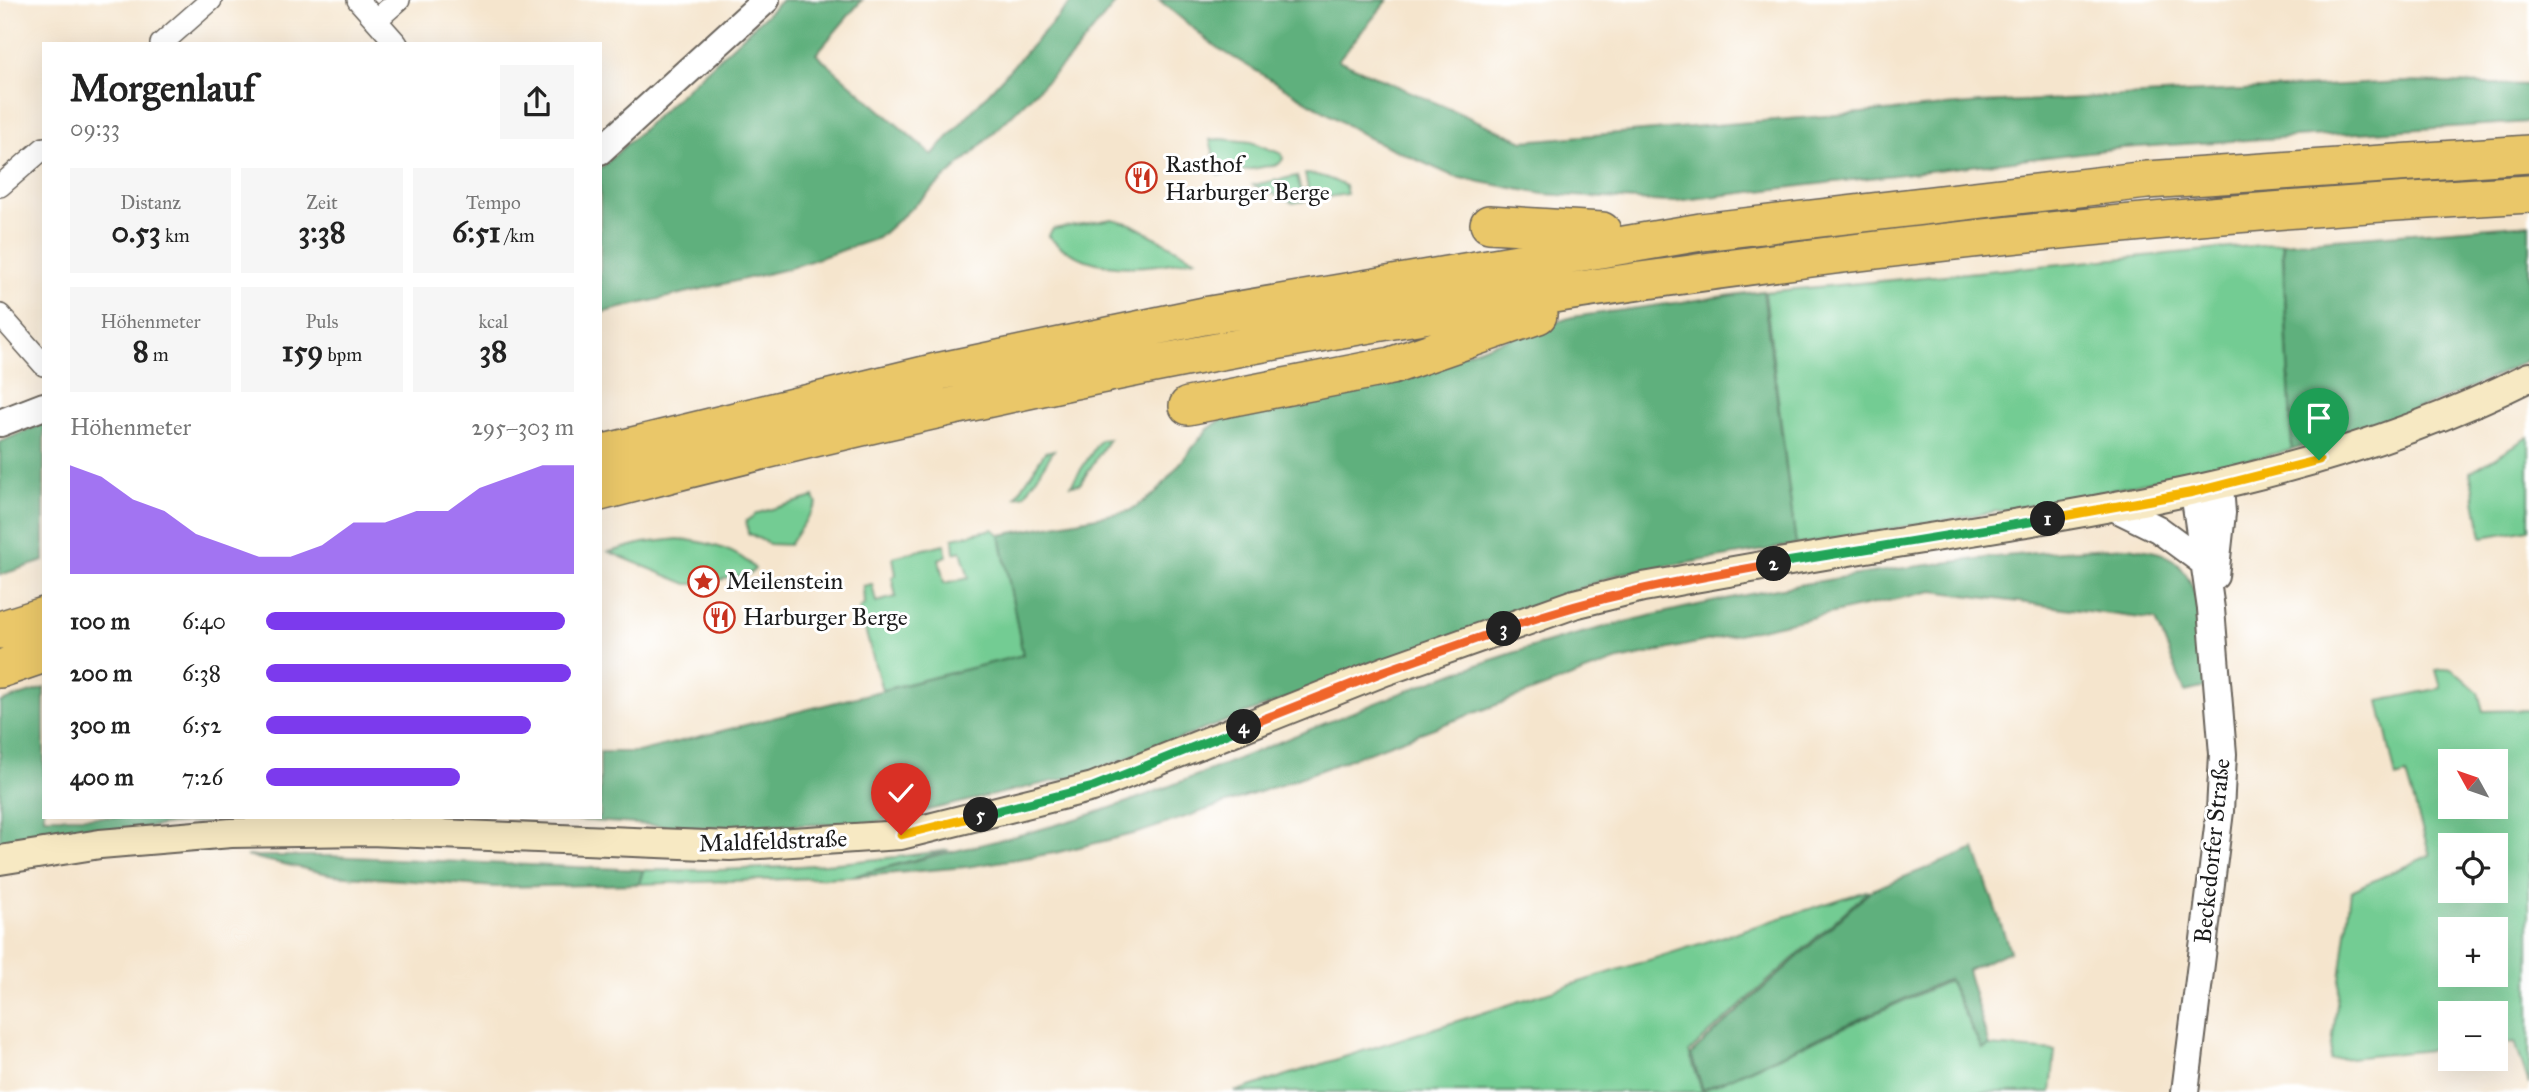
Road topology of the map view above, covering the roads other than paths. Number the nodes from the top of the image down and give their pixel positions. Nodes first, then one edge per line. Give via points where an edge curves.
1 (211, 0) edge
2 (358, 0) edge
3 (399, 0) edge
4 (766, 0) edge
5 (376, 20) junction
6 (163, 42) edge
7 (395, 42) edge
8 (602, 149) edge
9 (42, 150) edge
10 (2529, 154) edge
11 (0, 186) edge
12 (2529, 194) edge
13 (1489, 224) dead end
14 (1701, 232) junction
15 (1652, 278) junction
16 (0, 316) edge
17 (42, 363) edge
18 (2529, 377) edge
19 (1188, 406) dead end
20 (42, 407) edge
21 (0, 423) edge
22 (602, 454) edge
23 (2207, 489) junction
24 (602, 492) edge
25 (2115, 508) junction
26 (2203, 562) junction
27 (2211, 609) junction
28 (42, 616) edge
29 (0, 630) edge
30 (42, 655) edge
31 (0, 669) edge
32 (0, 860) edge
33 (2185, 1092) edge

1 - 6 street
2 - 5 street
3 - 5 street
4 - 8 street
5 - 7 street
9 - 11 street
10 - 14 highway via 2147,180
12 - 15 highway via 2165,218
13 - 14 highway via 1561,231
14 - 22 highway via 1204,316 941,371
15 - 19 highway via 1391,366
15 - 24 highway via 1181,358 951,407
16 - 17 street
18 - 23 main road, Maldfeldstraße via 2428,424 2356,449
20 - 21 street
23 - 25 main road, Maldfeldstraße
23 - 26 street, Beckedorfer Straße
23 - 27 street, Beckedorfer Straße via 2222,513
25 - 26 street via 2158,529
25 - 32 main road, Maldfeldstraße via 1670,582 1574,604 1385,671 1093,787 901,835 730,846 370,831 231,833 100,844
26 - 27 street, Beckedorfer Straße
27 - 33 street, Beckedorfer Straße via 2223,754 2220,811
28 - 29 highway
30 - 31 highway

